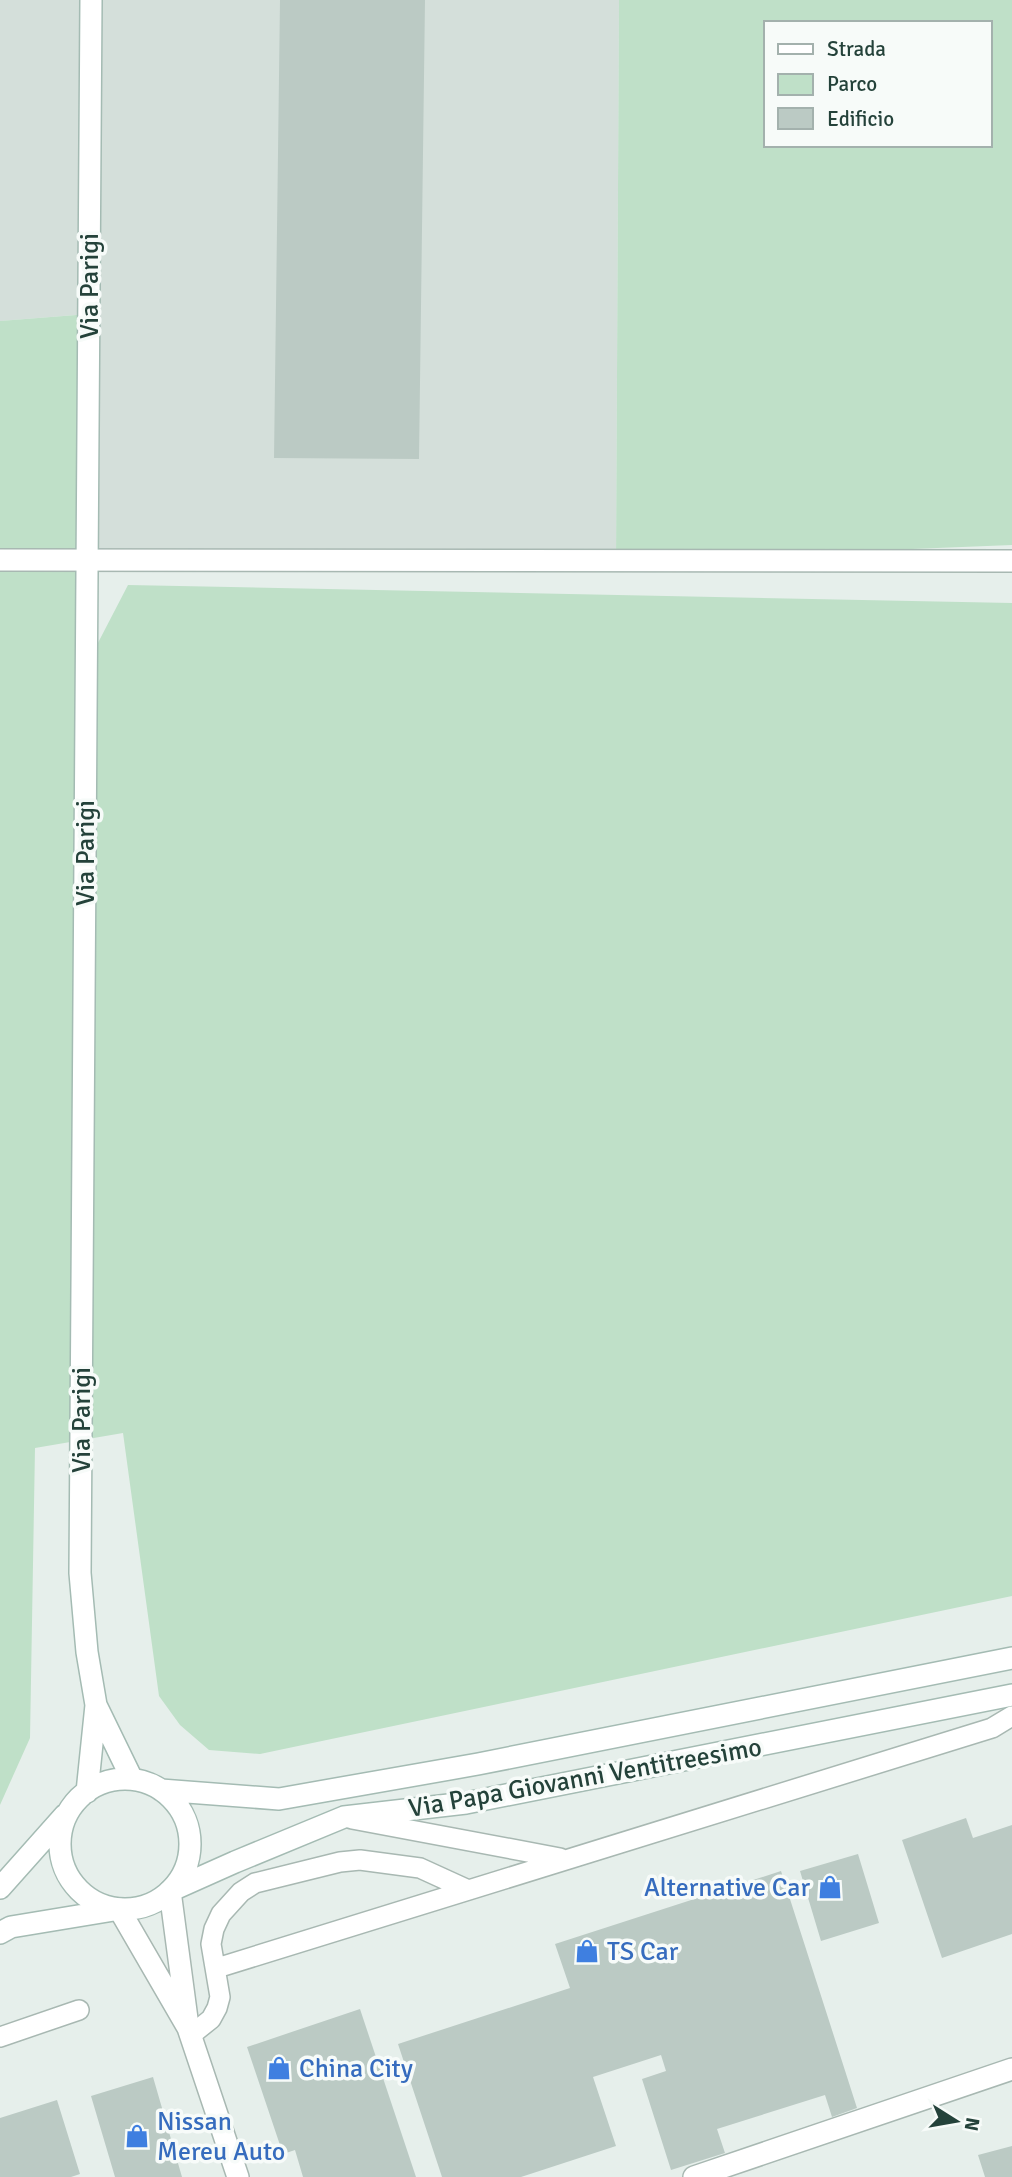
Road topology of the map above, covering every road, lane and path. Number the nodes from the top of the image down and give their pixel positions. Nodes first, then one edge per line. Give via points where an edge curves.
1 (91, 0) edge
2 (0, 560) edge
3 (87, 560) junction
4 (1012, 561) edge
5 (1012, 1658) edge
6 (1012, 1695) edge
7 (96, 1705) junction
8 (1012, 1716) edge
9 (132, 1779) junction
10 (161, 1790) junction
11 (87, 1792) junction
12 (69, 1811) junction
13 (344, 1817) junction
14 (565, 1859) junction
15 (0, 1888) edge
16 (466, 1889) junction
17 (170, 1892) junction
18 (119, 1909) junction
19 (0, 1933) edge
20 (217, 1968) junction
21 (79, 2010) dead end
22 (189, 2032) junction
23 (0, 2038) edge
24 (1012, 2069) edge
25 (238, 2177) edge
26 (694, 2177) edge

1 - 3 street, Via Parigi
2 - 3 street
3 - 4 street
3 - 7 street, Via Parigi via 80,1573
5 - 10 street, Via Papa Giovanni Ventitreesimo via 279,1800
6 - 13 street, Via Papa Giovanni Ventitreesimo via 466,1803
7 - 9 street, Via Parigi
7 - 11 street, Via Parigi
8 - 14 lane via 992,1728
9 - 10 street, Via Papa Giovanni Ventitreesimo
9 - 11 street via 108,1781
10 - 17 street, Via Papa Giovanni Ventitreesimo via 185,1818 190,1837 189,1857
11 - 12 street
12 - 15 street
12 - 18 street via 61,1831 67,1874 80,1891
13 - 14 lane
13 - 17 street, Via Papa Giovanni Ventitreesimo
14 - 16 lane
16 - 20 lane
16 - 20 lane via 420,1868 360,1860 271,1877 241,1892 221,1914 211,1944
17 - 18 street, Via Papa Giovanni Ventitreesimo via 152,1904
17 - 22 street
18 - 19 street, Via Papa Giovanni Ventitreesimo via 11,1927
18 - 22 street
20 - 22 lane via 217,2008 211,2019
21 - 23 lane
22 - 25 street
24 - 26 street

